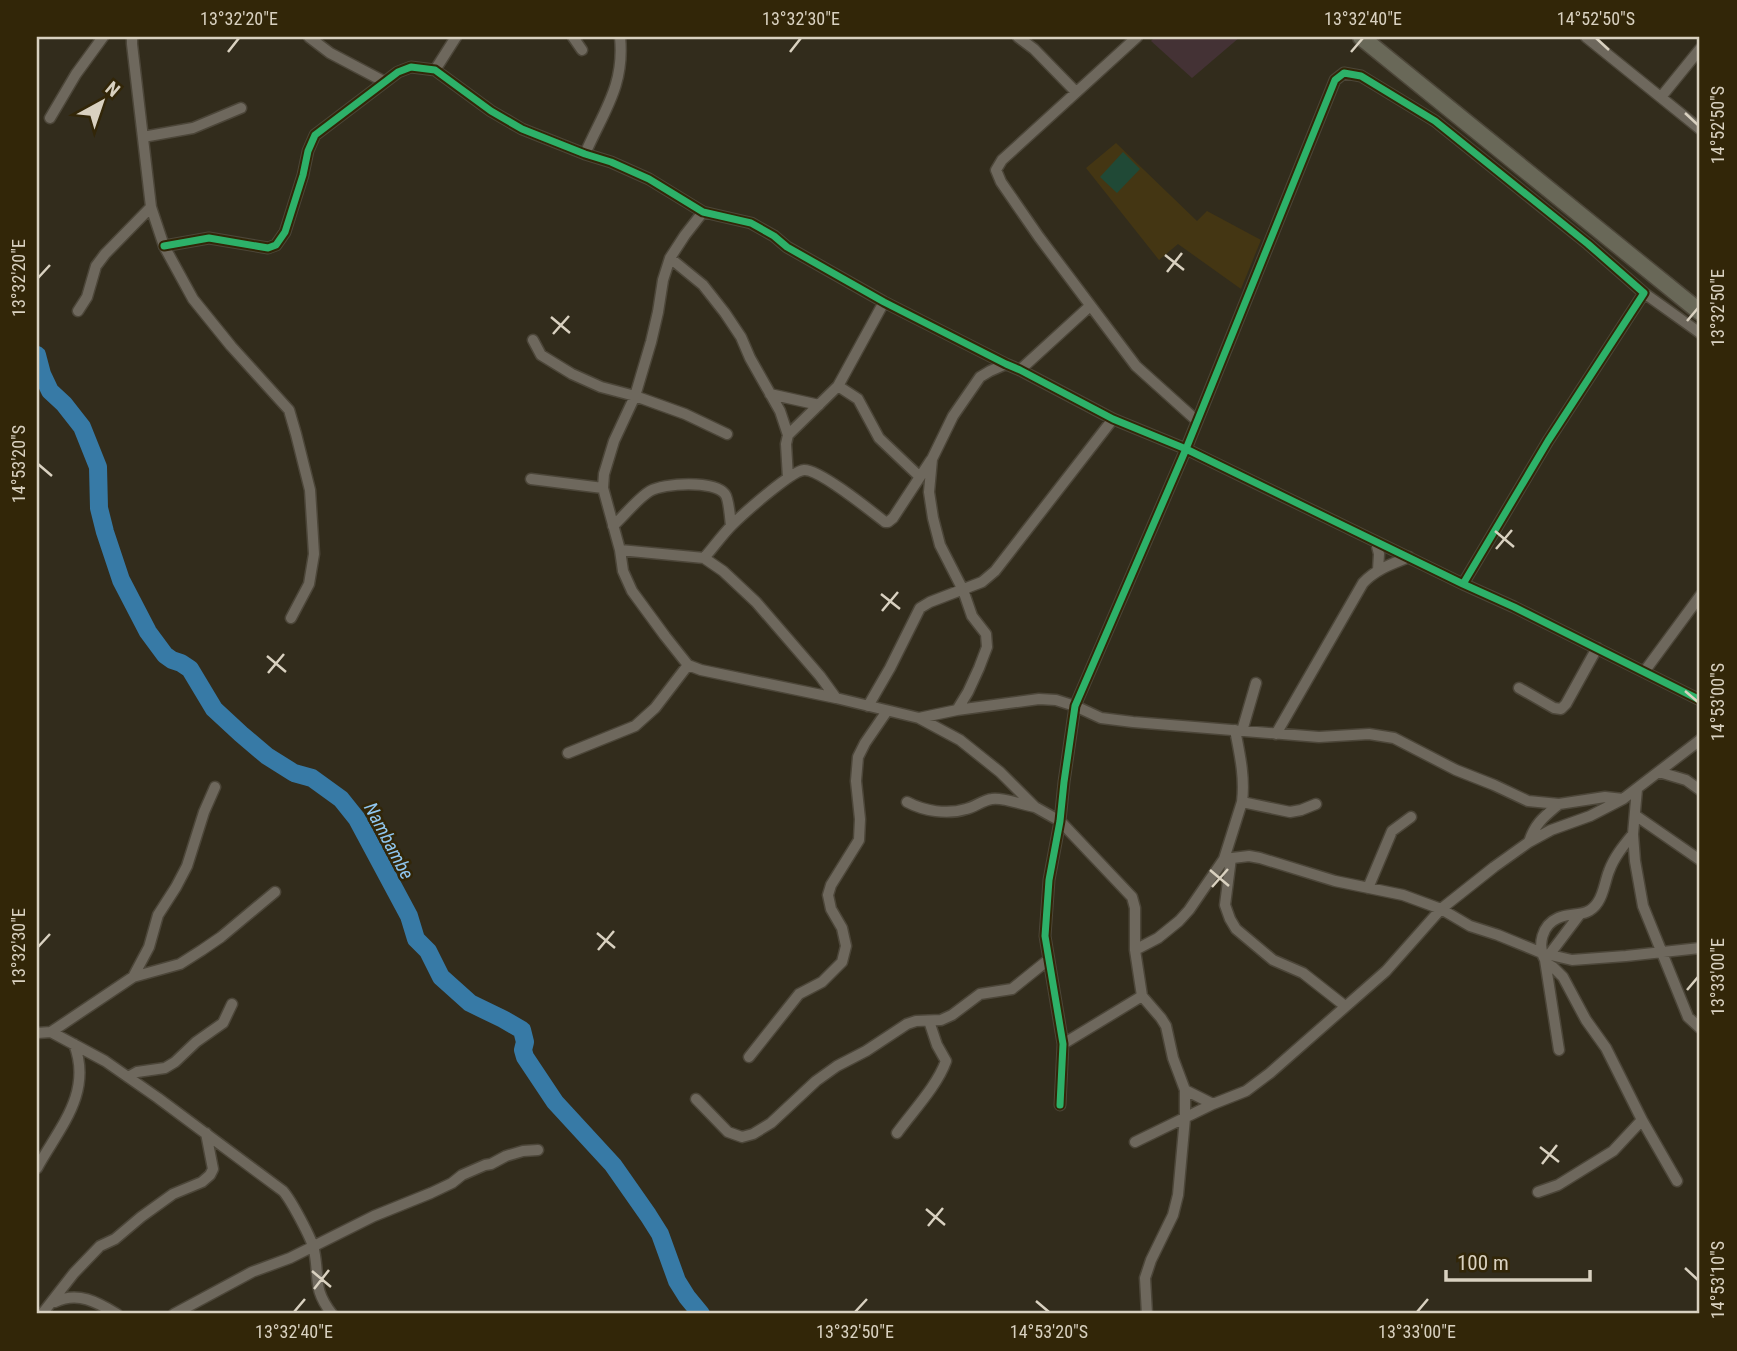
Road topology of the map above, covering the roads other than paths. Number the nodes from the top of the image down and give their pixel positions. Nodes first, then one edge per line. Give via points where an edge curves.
1 (103, 37) edge
2 (132, 37) edge
3 (309, 37) edge
4 (456, 37) edge
5 (573, 37) edge
6 (620, 37) edge
7 (1018, 37) edge
8 (1137, 37) edge
9 (1361, 37) edge
10 (1586, 37) edge
11 (1700, 49) edge
12 (582, 50) dead end
13 (435, 70) junction
14 (385, 82) junction
15 (1076, 92) junction
16 (1661, 97) junction
17 (1447, 106) junction
18 (241, 107) dead end
19 (50, 118) dead end
20 (1435, 121) junction
21 (1700, 129) edge
22 (143, 137) junction
23 (585, 154) junction
24 (151, 207) junction
25 (703, 212) junction
26 (164, 246) junction
27 (670, 258) junction
28 (1644, 293) junction
29 (884, 302) junction
30 (1090, 306) junction
31 (78, 311) dead end
32 (1700, 312) edge
33 (1700, 333) edge
34 (533, 340) dead end
35 (1006, 365) junction
36 (1020, 370) junction
37 (838, 386) junction
38 (770, 394) junction
39 (635, 396) junction
40 (819, 405) junction
41 (1112, 419) junction
42 (1196, 420) junction
43 (727, 434) dead end
44 (789, 435) junction
45 (1186, 449) junction
46 (932, 459) junction
47 (920, 477) junction
48 (788, 478) junction
49 (531, 479) dead end
50 (603, 488) junction
51 (613, 526) junction
52 (731, 526) junction
53 (1376, 541) junction
54 (620, 550) junction
55 (704, 558) junction
56 (1409, 558) junction
57 (1378, 570) junction
58 (1462, 584) junction
59 (963, 590) junction
60 (1700, 596) edge
61 (291, 618) dead end
62 (1597, 648) junction
63 (688, 664) junction
64 (1644, 672) junction
65 (1256, 683) dead end
66 (1518, 688) dead end
67 (836, 698) junction
68 (1700, 699) edge
69 (868, 706) junction
70 (1075, 706) junction
71 (957, 710) junction
72 (887, 711) junction
73 (919, 718) junction
74 (1239, 731) junction
75 (1276, 734) junction
76 (1700, 740) edge
77 (568, 753) dead end
78 (1659, 772) junction
79 (215, 787) dead end
80 (1637, 789) junction
81 (1700, 790) edge
82 (1623, 799) junction
83 (907, 802) dead end
84 (1242, 802) junction
85 (1316, 804) dead end
86 (1559, 804) junction
87 (1035, 807) junction
88 (1635, 815) junction
89 (1411, 817) dead end
90 (1060, 821) junction
91 (1633, 834) junction
92 (1529, 842) junction
93 (1227, 858) junction
94 (1700, 860) edge
95 (1368, 888) junction
96 (275, 892) dead end
97 (1441, 909) junction
98 (1580, 914) junction
99 (1700, 948) edge
100 (1135, 950) junction
101 (1663, 952) junction
102 (1546, 958) junction
103 (1048, 960) junction
104 (133, 977) junction
105 (1142, 996) junction
106 (232, 1004) dead end
107 (1345, 1006) junction
108 (929, 1021) junction
109 (1700, 1028) edge
110 (51, 1032) junction
111 (37, 1033) edge
112 (74, 1044) junction
113 (1063, 1044) junction
114 (1559, 1049) dead end
115 (749, 1057) dead end
116 (128, 1077) junction
117 (1185, 1090) junction
118 (696, 1099) dead end
119 (1213, 1104) junction
120 (1060, 1105) dead end
121 (1185, 1118) junction
122 (1642, 1120) junction
123 (206, 1133) junction
124 (897, 1133) dead end
125 (1135, 1142) dead end
126 (538, 1150) dead end
127 (37, 1168) edge
128 (1677, 1181) dead end
129 (1538, 1192) dead end
130 (314, 1246) junction
131 (51, 1304) junction
132 (42, 1314) edge
133 (117, 1314) edge
134 (174, 1314) edge
135 (332, 1314) edge
136 (1147, 1314) edge

1 - 19 street
2 - 22 street
3 - 14 street
4 - 13 street
5 - 12 street
6 - 23 street via 620,73
7 - 15 street
8 - 15 street
9 - 17 main road
10 - 16 street
11 - 16 street
13 - 14 street via 411,67
13 - 23 street via 522,129
14 - 26 street via 315,135 285,232 275,245 268,248 209,238
15 - 30 street via 996,170
16 - 21 street
17 - 20 street
17 - 32 main road
18 - 22 street via 193,128
20 - 28 street
20 - 42 street via 1362,76 1344,73 1335,80
22 - 24 street
23 - 25 street via 649,179
24 - 26 street
24 - 31 street via 96,266
25 - 27 street
25 - 29 street via 751,223
26 - 61 street via 193,299 289,410 310,490 314,554 309,584
27 - 38 street via 704,285 725,313
27 - 39 street
28 - 33 street
28 - 58 street
29 - 35 street
29 - 37 street
30 - 36 street
30 - 42 street via 1136,366
34 - 39 street via 541,355 572,374
35 - 36 street
35 - 46 street via 980,377 953,416
36 - 41 street
37 - 40 street
37 - 47 street via 858,399 879,438
38 - 40 street
38 - 44 street
39 - 43 street
39 - 50 street via 614,442
40 - 44 street
41 - 45 street
41 - 59 street via 995,570
42 - 45 street
44 - 48 street
45 - 53 street
45 - 70 street
46 - 47 street
46 - 59 street via 929,492 933,518 940,545
47 - 48 street via 888,522 808,470
48 - 52 street
49 - 50 street
50 - 51 street
51 - 52 street via 653,489 692,484 721,490 727,496
51 - 54 street
52 - 55 street
53 - 56 street
53 - 57 street
54 - 55 street
54 - 63 street via 632,591
55 - 67 street via 756,602
56 - 57 street
56 - 58 street
57 - 75 street via 1363,583
58 - 62 street
59 - 69 street via 920,608
59 - 71 street via 972,616 986,634 987,647
60 - 64 street
62 - 64 street
62 - 66 street via 1561,709
63 - 67 street
63 - 77 street via 635,726
64 - 68 street
65 - 74 street
67 - 69 street
69 - 72 street
70 - 71 street via 1040,699
70 - 74 street via 1101,718
70 - 90 street
71 - 73 street
72 - 73 street
72 - 115 street via 858,757 859,841 828,895 846,946 842,962 822,982 799,995
73 - 87 street via 960,740
74 - 75 street
74 - 84 street
75 - 86 street via 1394,738 1528,801
76 - 78 street
78 - 80 street
78 - 81 street via 1686,780
79 - 104 street via 187,866 158,915 149,947
80 - 82 street
80 - 88 street
82 - 86 street
82 - 92 street
83 - 87 street via 922,809 957,812 989,799
84 - 85 street via 1290,812
84 - 93 street
86 - 92 street via 1540,821
87 - 90 street
88 - 91 street
88 - 94 street
89 - 95 street via 1392,831
90 - 100 street via 1132,897
90 - 103 street via 1047,902
91 - 98 street via 1609,869 1600,901
91 - 101 street via 1643,906
92 - 97 street
93 - 95 street via 1259,858
93 - 100 street via 1179,921
93 - 107 street via 1225,905 1236,929 1273,960 1303,973
95 - 97 street
96 - 104 street via 180,964
97 - 102 street
97 - 107 street via 1385,971
98 - 102 street
98 - 102 street via 1560,916 1548,926 1542,937
99 - 101 street
100 - 105 street
101 - 102 street
101 - 109 street via 1688,1017
102 - 114 street
102 - 122 street via 1563,977 1606,1048
103 - 108 street via 1012,989 980,994 951,1015
103 - 113 street
104 - 110 street
105 - 113 street
105 - 117 street via 1166,1026
106 - 116 street via 223,1023 174,1062
107 - 119 street via 1246,1091
108 - 118 street via 907,1024 837,1066 752,1134 742,1137 728,1132
108 - 124 street via 946,1061 917,1110
110 - 111 street
110 - 112 street
112 - 116 street
112 - 127 street via 80,1082 74,1105
113 - 120 street
116 - 123 street
117 - 119 street
117 - 121 street
119 - 121 street
121 - 125 street
121 - 136 street via 1173,1215 1145,1278
122 - 128 street
122 - 129 street via 1613,1151
123 - 130 street via 283,1191
123 - 131 street via 213,1169 210,1175 173,1195 100,1247
126 - 130 street via 506,1156 462,1174 452,1183
130 - 134 street via 252,1272
130 - 135 street via 319,1293
131 - 132 street
131 - 133 street via 65,1297 82,1297

